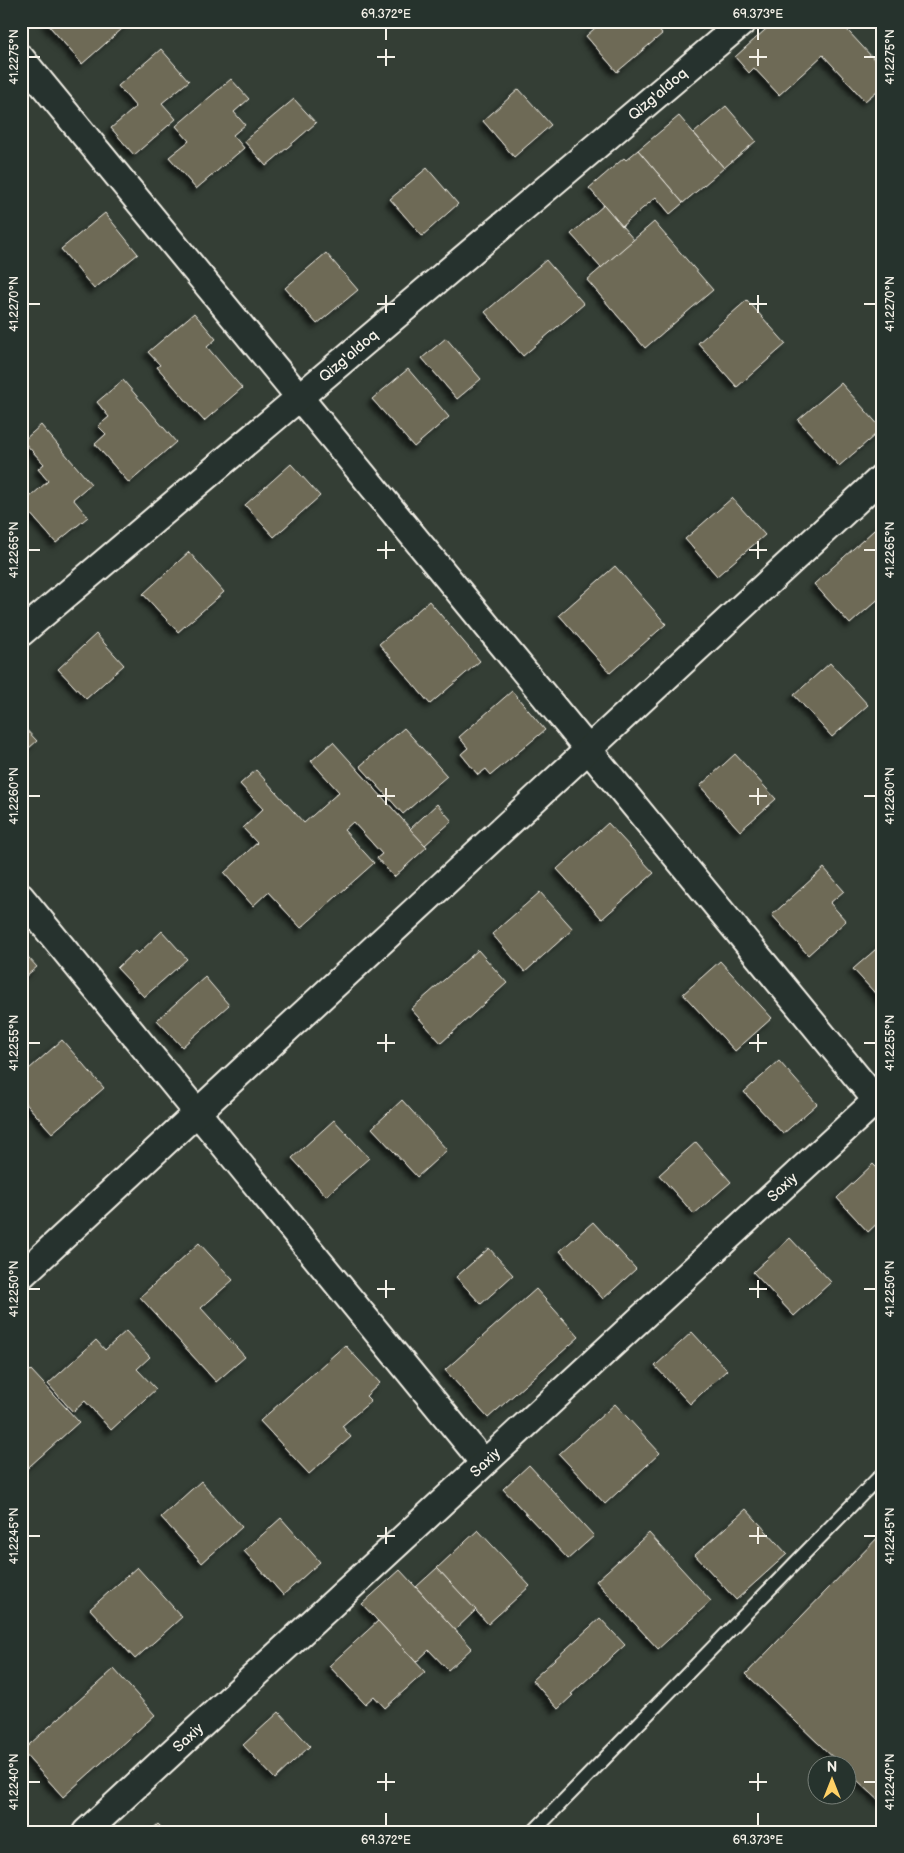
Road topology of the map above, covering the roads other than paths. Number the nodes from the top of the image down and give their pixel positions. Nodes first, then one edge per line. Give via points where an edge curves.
1 (744, 21) edge
2 (21, 58) edge
3 (300, 397) junction
4 (883, 476) edge
5 (21, 633) edge
6 (588, 749) junction
7 (21, 897) edge
8 (880, 1097) edge
9 (197, 1112) junction
10 (21, 1276) edge
11 (484, 1463) junction
12 (883, 1474) edge
13 (86, 1832) edge
14 (533, 1832) edge

1 - 3 street, Qizg'aldoq
2 - 3 street
3 - 5 street, Qizg'aldoq
3 - 6 street
4 - 6 street
6 - 8 street
6 - 9 street
7 - 9 street
8 - 11 street, Saxiy
9 - 10 street
9 - 11 street
11 - 13 street, Saxiy
12 - 14 lane

